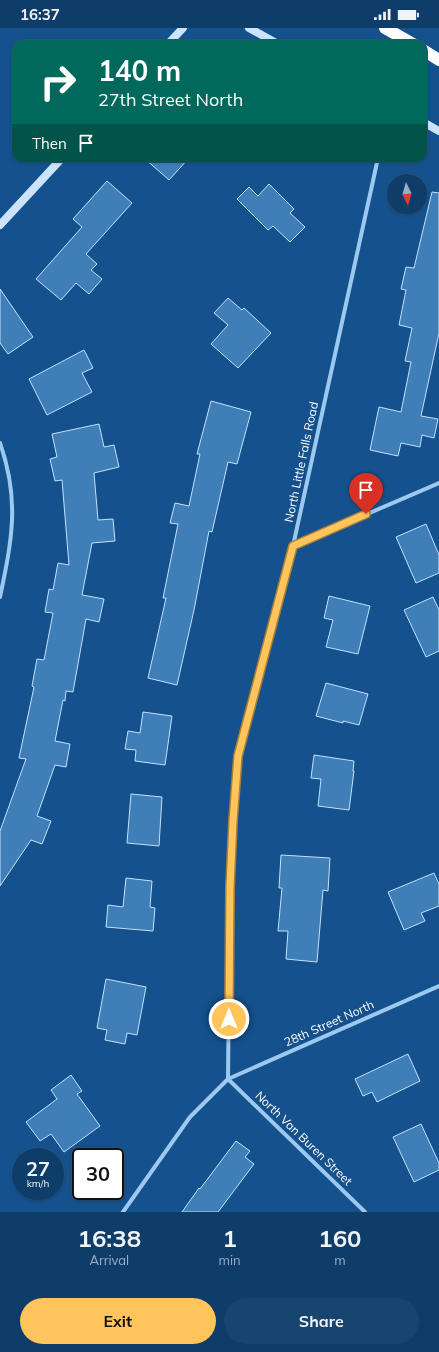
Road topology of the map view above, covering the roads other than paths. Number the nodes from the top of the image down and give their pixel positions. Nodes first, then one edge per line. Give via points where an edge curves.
1 (183, 28) edge
2 (249, 28) edge
3 (385, 28) edge
4 (172, 40) edge
5 (271, 40) edge
6 (406, 40) edge
7 (427, 52) edge
8 (439, 60) edge
9 (427, 124) edge
10 (439, 131) edge
11 (58, 162) edge
12 (377, 162) edge
13 (0, 225) edge
14 (0, 443) edge
15 (439, 483) edge
16 (293, 546) junction
17 (0, 597) edge
18 (439, 986) edge
19 (228, 1079) junction
20 (123, 1212) edge
21 (365, 1212) edge

1 - 4 street
2 - 5 street
3 - 6 highway
7 - 8 highway
9 - 10 street
11 - 13 street
12 - 16 street, North Little Falls Road
14 - 17 street via 10,480 13,518
15 - 16 street
16 - 19 street, North Little Falls Road via 238,756 230,887
18 - 19 street, 28th Street North
19 - 20 street via 190,1117
19 - 21 street, North Van Buren Street

